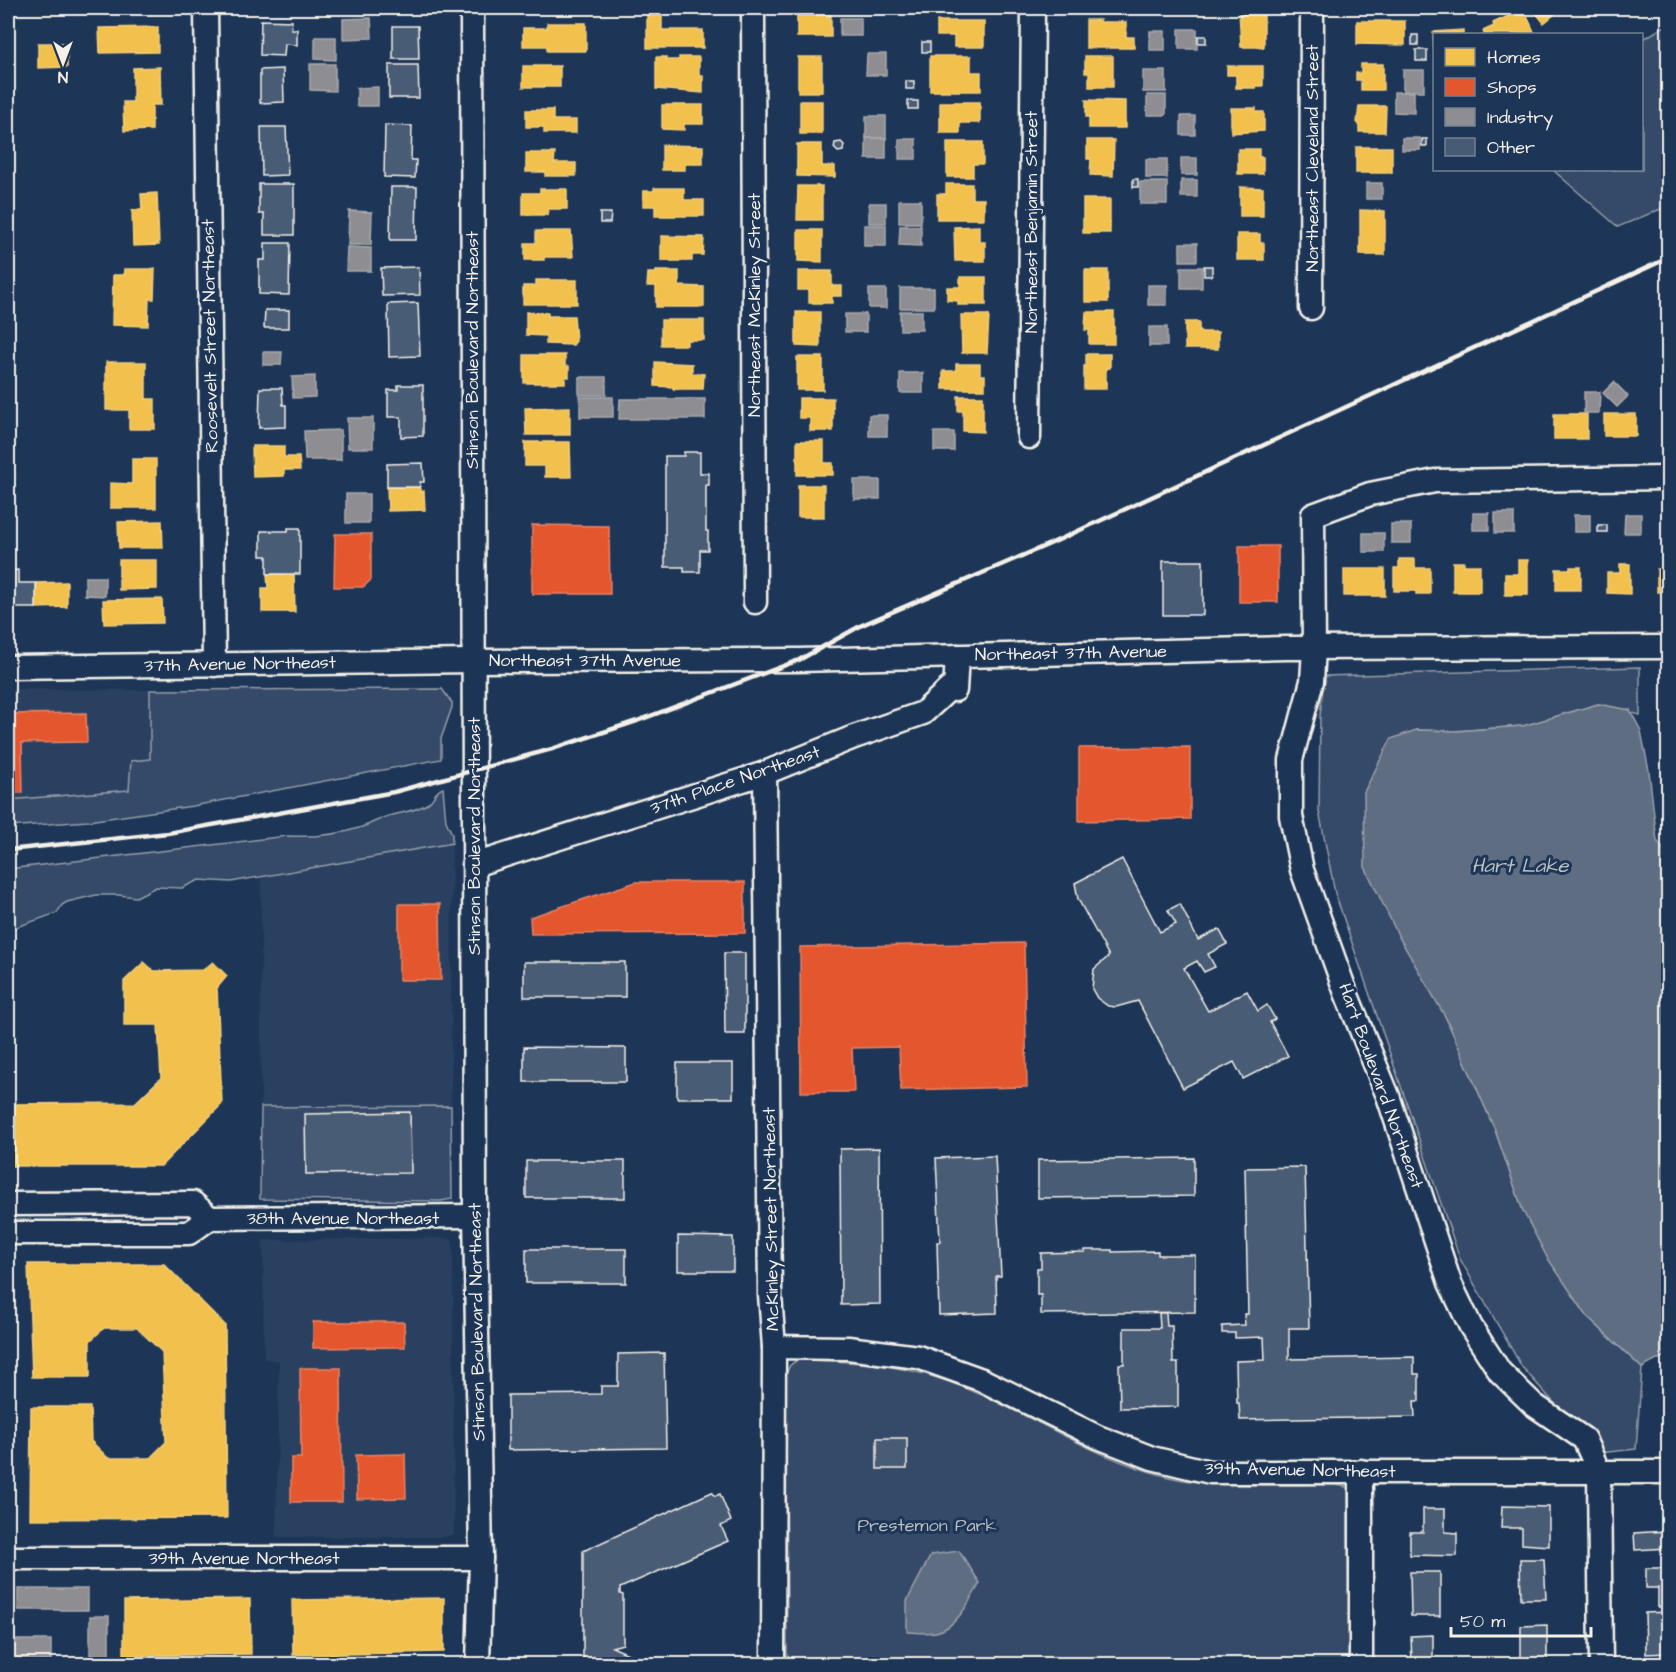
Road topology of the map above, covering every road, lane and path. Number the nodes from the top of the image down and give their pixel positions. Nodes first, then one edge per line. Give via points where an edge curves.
1 (206, 8) edge
2 (472, 8) edge
3 (753, 8) edge
4 (1033, 8) edge
5 (1312, 8) edge
6 (1311, 308) dead end
7 (1029, 437) dead end
8 (1668, 478) edge
9 (755, 602) dead end
10 (1668, 647) edge
11 (1314, 649) junction
12 (957, 656) junction
13 (473, 660) junction
14 (214, 665) junction
15 (8, 667) edge
16 (765, 773) junction
17 (474, 865) junction
18 (8, 1204) edge
19 (475, 1216) junction
20 (210, 1218) junction
21 (8, 1233) edge
22 (774, 1347) junction
23 (1361, 1472) junction
24 (1599, 1472) junction
25 (1668, 1472) edge
26 (8, 1558) edge
27 (481, 1558) junction
28 (478, 1665) edge
29 (773, 1665) edge
30 (1361, 1665) edge
31 (1601, 1665) edge

1 - 14 street, Roosevelt Street Northeast
2 - 13 street, Stinson Boulevard Northeast
3 - 9 street, Northeast McKinley Street
4 - 7 street, Northeast Benjamin Street
5 - 6 street, Northeast Cleveland Street
8 - 11 street, Hart Boulevard Northeast via 1435,481 1370,494 1313,515
10 - 11 street, Northeast 37th Avenue
11 - 12 street, Northeast 37th Avenue
11 - 24 street, Hart Boulevard Northeast via 1309,698 1291,759 1291,816 1302,870 1388,1096 1450,1283 1471,1328 1500,1372 1534,1405 1584,1439
12 - 13 street, Northeast 37th Avenue
12 - 16 street, 37th Place Northeast via 955,690 950,689 924,713
13 - 14 street, 37th Avenue Northeast
13 - 17 street, Stinson Boulevard Northeast
14 - 15 street, 37th Avenue Northeast
16 - 17 street, 37th Place Northeast
16 - 22 street, McKinley Street Northeast via 770,1295
17 - 19 street, Stinson Boulevard Northeast
18 - 20 street via 193,1203
19 - 20 street, 38th Avenue Northeast
19 - 27 street, Stinson Boulevard Northeast
20 - 21 street via 189,1233
22 - 23 street, 39th Avenue Northeast via 848,1348 918,1357 982,1380 1098,1437 1152,1458 1210,1472
22 - 29 street, McKinley Street Northeast
23 - 24 street, 39th Avenue Northeast
23 - 30 street
24 - 25 street, 39th Avenue Northeast
24 - 31 street
26 - 27 street, 39th Avenue Northeast
27 - 28 street, Stinson Boulevard Northeast

